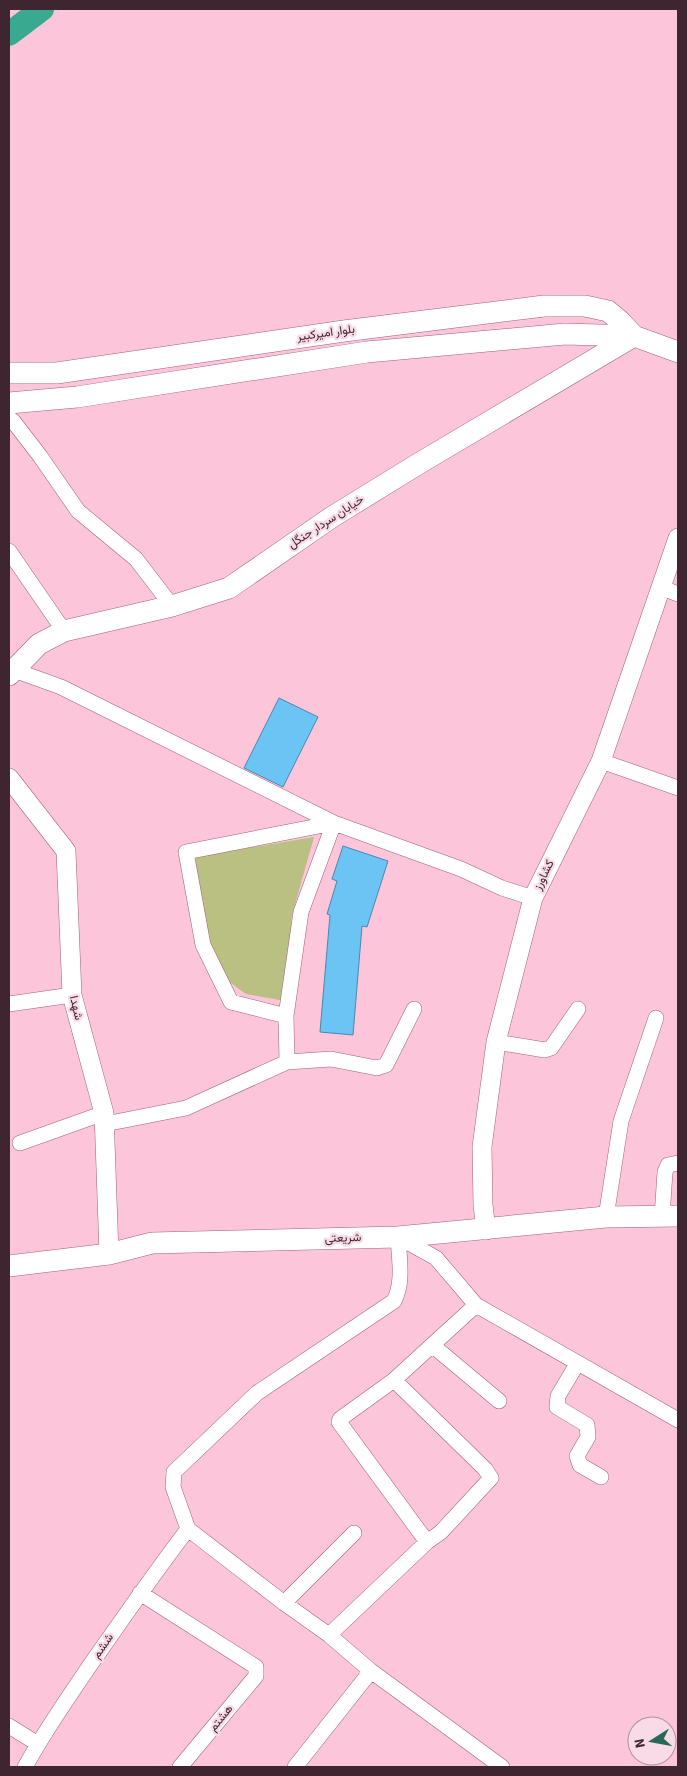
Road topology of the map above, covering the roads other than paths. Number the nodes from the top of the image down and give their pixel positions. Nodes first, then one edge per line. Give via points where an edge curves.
1 (634, 336) junction
2 (678, 352) edge
3 (9, 373) edge
4 (9, 404) edge
5 (9, 418) edge
6 (678, 538) edge
7 (9, 551) edge
8 (660, 587) junction
9 (678, 594) edge
10 (172, 606) junction
11 (64, 631) junction
12 (11, 673) edge
13 (601, 761) junction
14 (9, 778) edge
15 (678, 788) edge
16 (334, 823) junction
17 (533, 898) junction
18 (72, 995) junction
19 (9, 1004) edge
20 (414, 1008) dead end
21 (578, 1010) dead end
22 (286, 1016) junction
23 (656, 1018) dead end
24 (496, 1042) junction
25 (287, 1062) junction
26 (104, 1119) junction
27 (20, 1143) dead end
28 (678, 1163) edge
29 (670, 1216) edge
30 (606, 1218) junction
31 (486, 1230) junction
32 (398, 1237) junction
33 (109, 1254) junction
34 (9, 1266) edge
35 (476, 1305) junction
36 (432, 1345) junction
37 (577, 1364) junction
38 (394, 1380) junction
39 (499, 1401) dead end
40 (678, 1420) edge
41 (601, 1477) dead end
42 (188, 1528) junction
43 (354, 1533) dead end
44 (427, 1542) junction
45 (140, 1593) junction
46 (284, 1603) junction
47 (329, 1635) junction
48 (371, 1671) junction
49 (9, 1726) edge
50 (38, 1744) junction
51 (26, 1767) edge
52 (180, 1767) edge
53 (296, 1767) edge
54 (502, 1767) edge

1 - 2 main road, بلوار امیرکبیر
1 - 3 main road, بلوار امیرکبیر via 608,312 585,306 544,306 57,373
1 - 4 main road, بلوار امیرکبیر via 564,334 367,352 77,397
1 - 10 main road, خیابان سردار جنگل via 332,517 229,588
5 - 10 street via 78,511 136,559
6 - 8 street, کشاورز
7 - 11 street
8 - 9 street
8 - 13 street, کشاورز
10 - 11 main road, خیابان سردار جنگل
11 - 12 main road, خیابان سردار جنگل via 39,644
12 - 16 street via 61,687
13 - 15 street
13 - 17 street, کشاورز
14 - 18 street, شهدا via 66,851
16 - 17 street
16 - 22 street via 301,912
16 - 22 street via 186,852 203,945 231,1002
17 - 24 street, کشاورز
18 - 19 street
18 - 26 street, شهدا
20 - 25 street via 386,1065 377,1068 331,1059
21 - 24 street via 551,1048 545,1050
22 - 25 street
23 - 30 street via 621,1121
24 - 31 street, کشاورز via 482,1147
25 - 26 street via 186,1108
26 - 27 street
26 - 33 street, شهدا
28 - 29 street via 668,1165 665,1172
29 - 30 main road, شریعتی
30 - 31 main road, شریعتی
31 - 32 main road, شریعتی
32 - 33 main road, شریعتی via 152,1243
32 - 35 street via 436,1258
32 - 42 street via 400,1280 394,1301 257,1393 174,1472 173,1487
33 - 34 main road, شریعتی
35 - 36 street
35 - 37 street
36 - 38 street
36 - 39 street
37 - 40 street
37 - 41 street via 558,1396 557,1407 587,1425 588,1437 577,1456 580,1465
38 - 44 street via 342,1416 339,1422
38 - 44 street via 491,1478 442,1532
42 - 45 street, ششم
42 - 46 street
43 - 46 street
44 - 47 street
45 - 50 street, ششم
45 - 52 street, هشتم via 256,1668 256,1676
46 - 47 street
47 - 48 street
48 - 53 street
48 - 54 street
49 - 50 street
50 - 51 street, ششم

